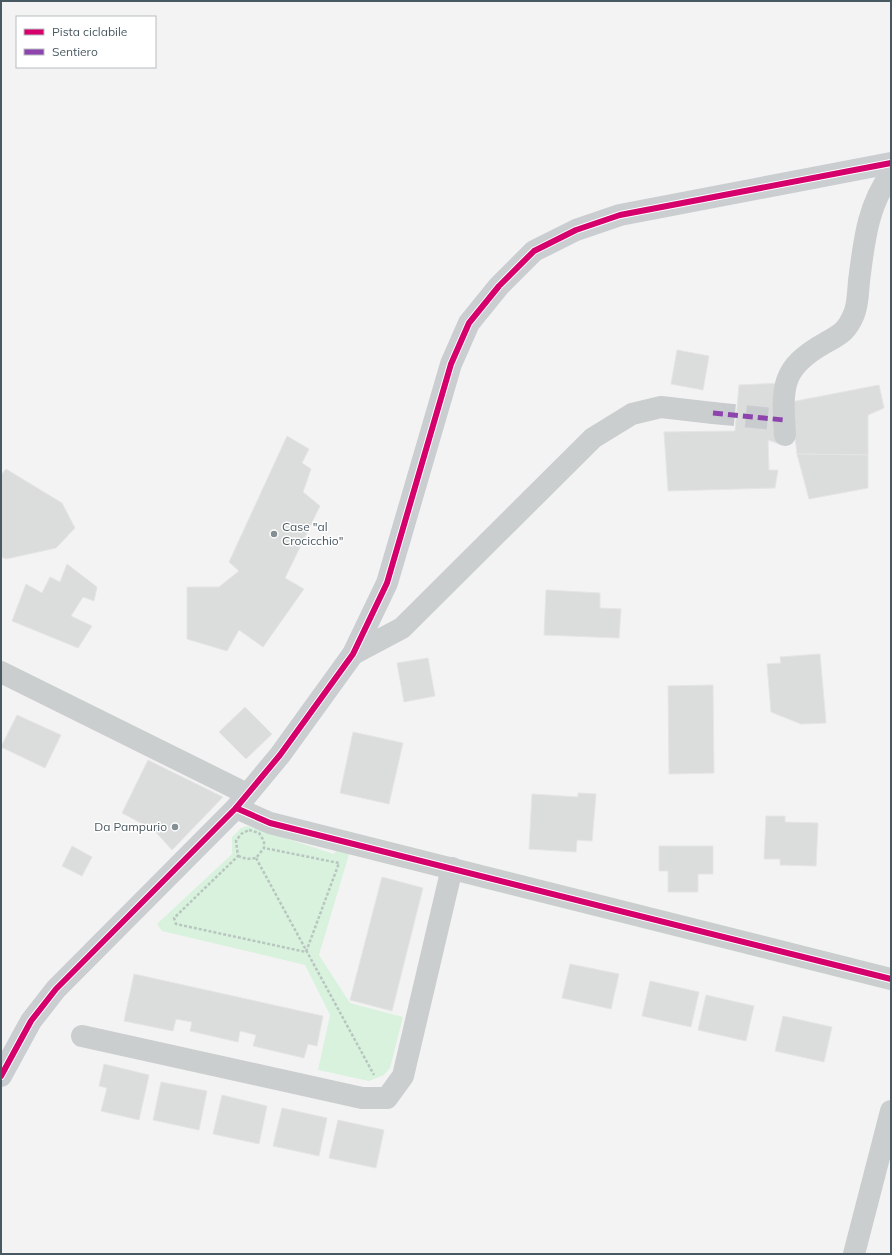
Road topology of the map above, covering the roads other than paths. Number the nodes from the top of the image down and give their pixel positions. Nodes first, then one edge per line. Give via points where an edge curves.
1 (891, 163) edge
2 (891, 174) edge
3 (713, 413) tunnel mouth
4 (785, 435) dead end
5 (353, 654) junction
6 (1, 672) edge
7 (241, 801) junction
8 (452, 868) junction
9 (891, 978) edge
10 (82, 1036) dead end
11 (1, 1076) edge
12 (891, 1111) edge
13 (854, 1254) edge

1 - 5 main road via 620,215 576,230 534,252 499,286 469,323 451,364 387,583
2 - 4 street via 881,188 870,213 855,313 846,332 820,346 794,366 786,380 783,398
3 - 5 street via 661,407 632,414 593,438 402,628
5 - 7 main road via 280,755
6 - 7 street
7 - 8 street via 270,823
7 - 11 main road via 56,989 30,1021
8 - 9 street
8 - 10 street via 403,1076 387,1098 362,1098
12 - 13 street

